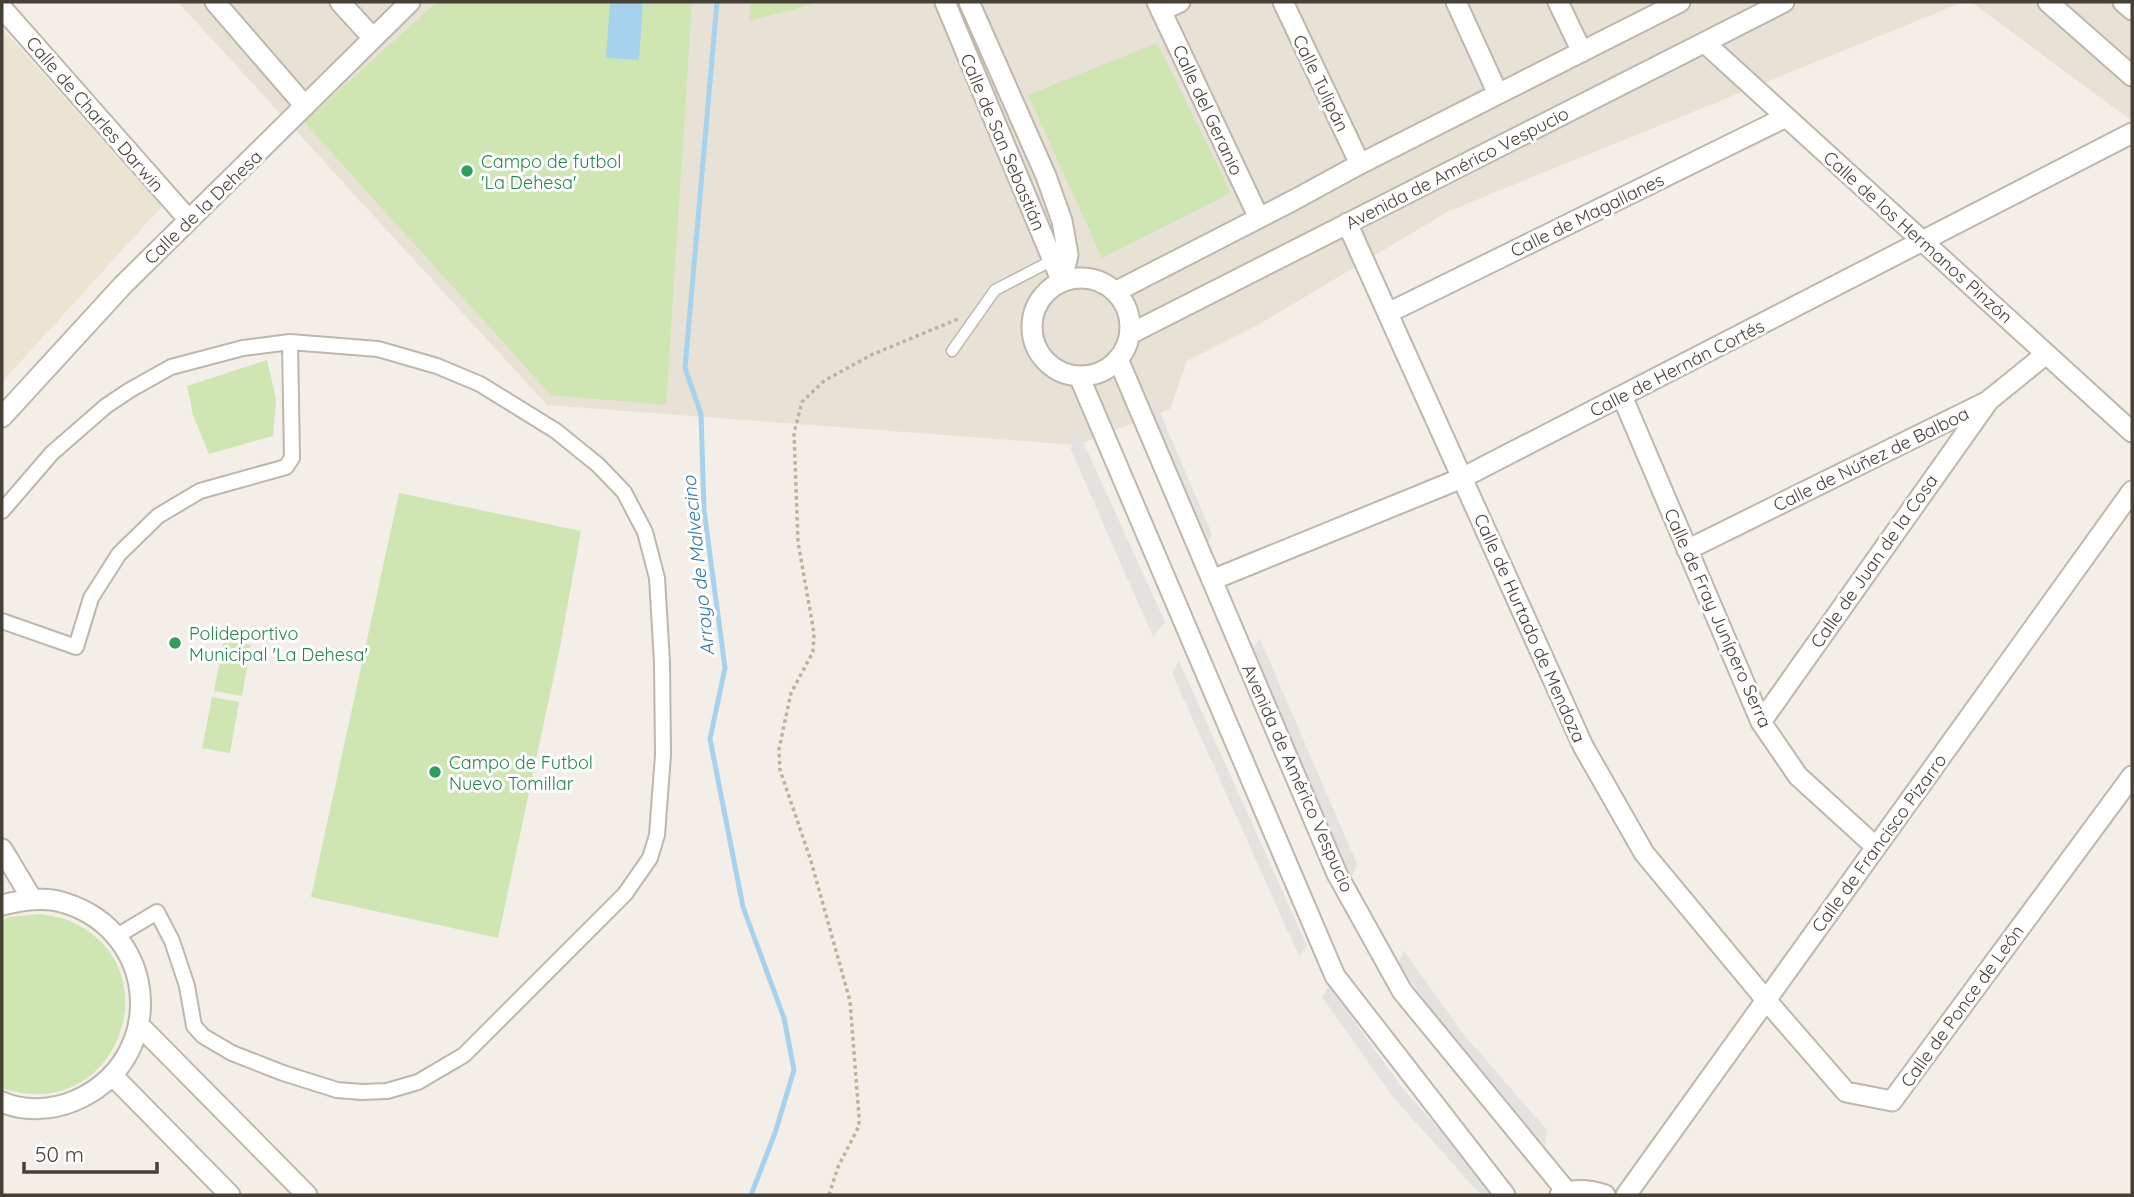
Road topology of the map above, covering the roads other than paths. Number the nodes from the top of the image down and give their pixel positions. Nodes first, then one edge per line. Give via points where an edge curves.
1 (215, 2) edge
2 (340, 2) edge
3 (410, 2) edge
4 (945, 2) edge
5 (970, 2) edge
6 (1180, 2) edge
7 (1283, 2) edge
8 (1456, 2) edge
9 (1558, 2) edge
10 (1680, 2) edge
11 (1784, 2) edge
12 (2048, 2) edge
13 (2123, 2) edge
14 (1159, 6) edge
15 (2, 8) edge
16 (2132, 10) edge
17 (372, 37) junction
18 (1705, 43) junction
19 (1582, 52) junction
20 (2132, 76) edge
21 (1498, 94) junction
22 (305, 106) junction
23 (1786, 117) junction
24 (2132, 132) edge
25 (1360, 164) junction
26 (1259, 218) junction
27 (189, 220) junction
28 (1348, 223) junction
29 (1923, 242) junction
30 (1058, 271) junction
31 (1115, 292) junction
32 (1388, 313) junction
33 (1129, 334) junction
34 (290, 342) junction
35 (952, 351) dead end
36 (2046, 354) junction
37 (1118, 359) junction
38 (1079, 376) junction
39 (1622, 396) junction
40 (1988, 401) junction
41 (2, 417) edge
42 (2132, 432) edge
43 (1462, 478) junction
44 (2132, 491) edge
45 (2, 511) edge
46 (1687, 550) junction
47 (1212, 580) junction
48 (2, 621) edge
49 (1761, 722) junction
50 (2132, 776) edge
51 (1876, 847) junction
52 (2, 849) edge
53 (32, 899) junction
54 (2, 905) edge
55 (117, 936) junction
56 (1766, 1000) junction
57 (139, 1026) junction
58 (113, 1076) junction
59 (4, 1107) edge
60 (1563, 1194) edge
61 (230, 1195) edge
62 (307, 1195) edge
63 (1505, 1195) edge
64 (1605, 1195) edge
65 (1626, 1195) edge

1 - 22 street
2 - 17 street
3 - 17 street, Calle de la Dehesa
4 - 30 street, Calle de San Sebastián
5 - 30 street via 1062,221 1068,255
6 - 14 street
7 - 25 street, Calle Tulipán
8 - 21 street
9 - 19 street
10 - 19 street
11 - 18 street, Avenida de Américo Vespucio
12 - 20 street
13 - 16 street
14 - 26 street, Calle del Geranio
15 - 27 street, Calle de Charles Darwin
17 - 22 street, Calle de la Dehesa
18 - 23 street, Calle de los Hermanos Pinzón
18 - 28 street, Avenida de Américo Vespucio
19 - 21 street
21 - 25 street
22 - 27 street, Calle de la Dehesa
23 - 29 street, Calle de los Hermanos Pinzón
23 - 32 street, Calle de Magallanes
24 - 29 street, Calle de Hernán Cortés
25 - 26 street
26 - 31 street
27 - 41 street, Calle de la Dehesa
28 - 32 street, Calle de Hurtado de Mendoza
28 - 33 street, Avenida de Américo Vespucio
29 - 36 street, Calle de los Hermanos Pinzón
29 - 39 street, Calle de Hernán Cortés
30 - 31 street via 1090,279
30 - 35 lane via 995,290
30 - 38 street via 1037,307 1034,343 1051,366
31 - 33 street via 1127,311
32 - 43 street, Calle de Hurtado de Mendoza
33 - 37 street
34 - 45 street via 243,348 171,367 130,390 52,453
34 - 48 street via 292,458 286,467 200,491 158,516 119,554 91,598 76,646
34 - 55 street via 378,349 480,384 556,431 624,492 645,532 657,578 663,755 654,846 625,894 464,1055 418,1082 387,1091 337,1090 232,1053 194,1026 187,986 157,912
36 - 40 street, Calle de Núñez de Balboa
36 - 42 street, Calle de los Hermanos Pinzón
37 - 38 street via 1107,369
37 - 47 street, Avenida de Américo Vespucio
38 - 63 street via 1335,976
39 - 43 street, Calle de Hernán Cortés
39 - 46 street, Calle de Fray Junípero Serra
40 - 46 street, Calle de Núñez de Balboa
40 - 49 street, Calle de Juan de la Cosa
43 - 47 street, Calle de Hernán Cortés
43 - 56 street, Calle de Hurtado de Mendoza via 1583,746 1644,853
44 - 51 street, Calle de Francisco Pizarro
46 - 49 street, Calle de Fray Junípero Serra
47 - 60 street, Avenida de Américo Vespucio via 1337,874 1402,991
49 - 51 street, Calle de Fray Junípero Serra via 1798,776
50 - 56 street, Calle de Ponce de León via 1892,1101 1846,1091
51 - 56 street, Calle de Francisco Pizarro
52 - 53 street
53 - 54 street
53 - 55 street via 64,902 93,915
55 - 57 street via 133,963 141,994
56 - 65 street, Calle de Francisco Pizarro
57 - 58 street via 130,1053
57 - 62 street
58 - 59 street via 90,1094 64,1105
58 - 61 street
60 - 64 street via 1586,1190

